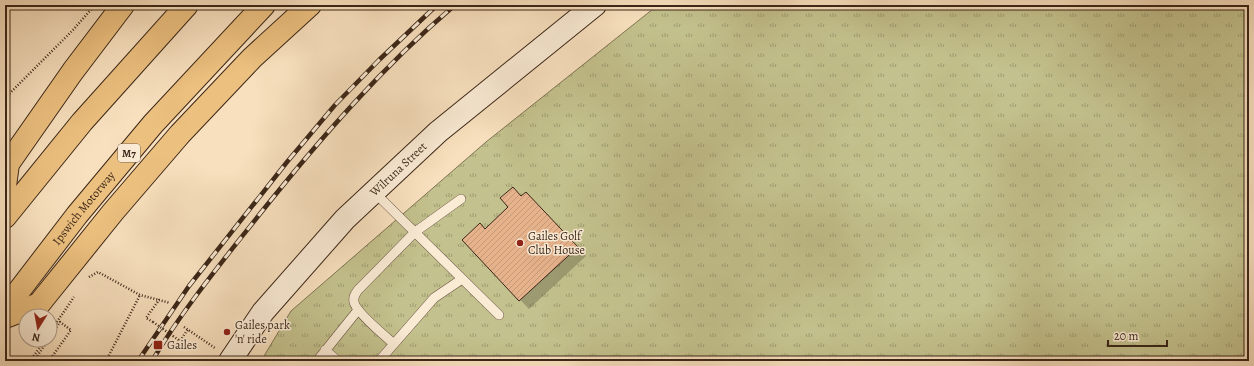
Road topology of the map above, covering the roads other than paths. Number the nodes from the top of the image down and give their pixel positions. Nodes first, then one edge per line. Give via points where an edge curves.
1 (123, 5) edge
2 (187, 5) edge
3 (264, 5) edge
4 (310, 5) edge
5 (594, 5) edge
6 (5, 186) edge
7 (374, 192) junction
8 (461, 199) dead end
9 (5, 217) edge
10 (415, 232) junction
11 (462, 279) junction
12 (5, 309) edge
13 (358, 310) junction
14 (499, 315) dead end
15 (5, 317) edge
16 (394, 344) junction
17 (325, 350) junction
18 (231, 360) edge
19 (317, 361) edge
20 (338, 361) edge
21 (379, 361) edge

1 - 6 highway via 73,70 8,164
2 - 9 highway via 82,122
3 - 12 highway, Ipswich Motorway / M7 via 153,124 77,215
4 - 15 highway via 252,58 180,134 39,304
5 - 7 main road, Wilruna Street via 438,132
7 - 10 lane
7 - 18 main road, Wilruna Street via 345,219 263,312
8 - 10 lane
10 - 11 lane
10 - 13 lane via 358,290 354,296
11 - 14 lane
11 - 16 lane via 434,298
13 - 16 lane
13 - 17 lane
16 - 21 lane
17 - 19 lane
17 - 20 lane

